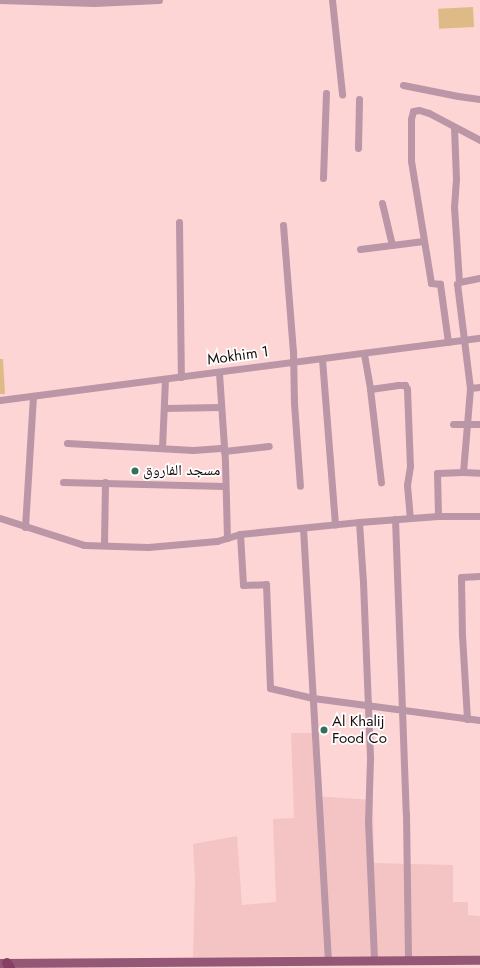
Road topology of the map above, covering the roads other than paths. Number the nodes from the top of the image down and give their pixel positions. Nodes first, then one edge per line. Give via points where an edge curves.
1 (0, 0) edge
2 (159, 0) edge
3 (332, 0) edge
4 (403, 85) dead end
5 (326, 93) dead end
6 (342, 94) dead end
7 (359, 99) dead end
8 (480, 99) edge
9 (454, 127) junction
10 (480, 140) edge
11 (358, 148) dead end
12 (323, 178) dead end
13 (382, 203) dead end
14 (179, 222) dead end
15 (283, 225) dead end
16 (424, 241) junction
17 (392, 245) junction
18 (360, 249) dead end
19 (480, 278) edge
20 (459, 282) junction
21 (480, 338) edge
22 (464, 340) junction
23 (448, 342) junction
24 (364, 354) junction
25 (322, 359) junction
26 (292, 362) junction
27 (219, 373) junction
28 (181, 377) junction
29 (165, 379) junction
30 (470, 388) junction
31 (480, 388) edge
32 (370, 389) junction
33 (33, 397) junction
34 (0, 400) edge
35 (220, 407) junction
36 (164, 408) junction
37 (453, 424) dead end
38 (467, 424) junction
39 (480, 424) edge
40 (67, 443) dead end
41 (269, 446) dead end
42 (162, 448) junction
43 (224, 450) junction
44 (463, 472) junction
45 (480, 473) edge
46 (63, 482) dead end
47 (105, 482) junction
48 (381, 482) dead end
49 (224, 486) junction
50 (300, 486) dead end
51 (438, 516) junction
52 (480, 516) edge
53 (410, 517) junction
54 (0, 518) edge
55 (395, 519) junction
56 (359, 522) junction
57 (335, 524) junction
58 (25, 527) junction
59 (304, 528) junction
60 (240, 534) junction
61 (227, 538) junction
62 (104, 545) junction
63 (480, 576) edge
64 (313, 698) junction
65 (368, 704) junction
66 (402, 710) junction
67 (467, 719) junction
68 (480, 720) edge
69 (480, 960) edge
70 (328, 961) junction
71 (408, 961) junction
72 (374, 962) junction
73 (6, 965) edge

1 - 2 street via 94,3
3 - 6 street
4 - 8 street
5 - 12 street
7 - 11 street
9 - 10 street
9 - 16 street via 428,113 413,111 411,162
9 - 20 street via 454,207
13 - 17 street
14 - 28 street
15 - 26 street
16 - 17 street
16 - 23 street via 431,283 440,284
17 - 18 street
19 - 20 street
20 - 22 street via 457,284
21 - 22 street, Mokhim 1
22 - 23 street, Mokhim 1
22 - 30 street
23 - 24 street, Mokhim 1
24 - 25 street, Mokhim 1
24 - 32 street
25 - 26 street, Mokhim 1
25 - 57 street
26 - 27 street, Mokhim 1
26 - 50 street
27 - 28 street, Mokhim 1
27 - 35 street
28 - 29 street, Mokhim 1
29 - 33 street, Mokhim 1
29 - 36 street
30 - 31 street
30 - 38 street
32 - 48 street
32 - 53 street via 396,385 405,386 407,389 410,466 407,485
33 - 34 street, Mokhim 1
33 - 58 street
35 - 36 street
35 - 43 street
36 - 42 street
37 - 38 street
38 - 39 street
38 - 44 street
40 - 42 street
41 - 43 street
42 - 43 street
43 - 49 street
44 - 45 street
44 - 51 street via 437,473
46 - 47 street
47 - 49 street
47 - 62 street
49 - 61 street
51 - 52 street
51 - 53 street
53 - 55 street
54 - 58 street
55 - 56 street
55 - 66 street
56 - 57 street
56 - 65 street
57 - 59 street
58 - 62 street via 84,545
59 - 60 street
59 - 64 street
60 - 61 street
60 - 64 street via 243,585 266,584 270,688
61 - 62 street via 170,546
63 - 67 street via 461,577
64 - 65 street
64 - 70 street
65 - 66 street
65 - 72 street via 368,821
66 - 67 street
66 - 71 street
67 - 68 street
69 - 71 main road
70 - 72 main road
70 - 73 main road
71 - 72 main road

